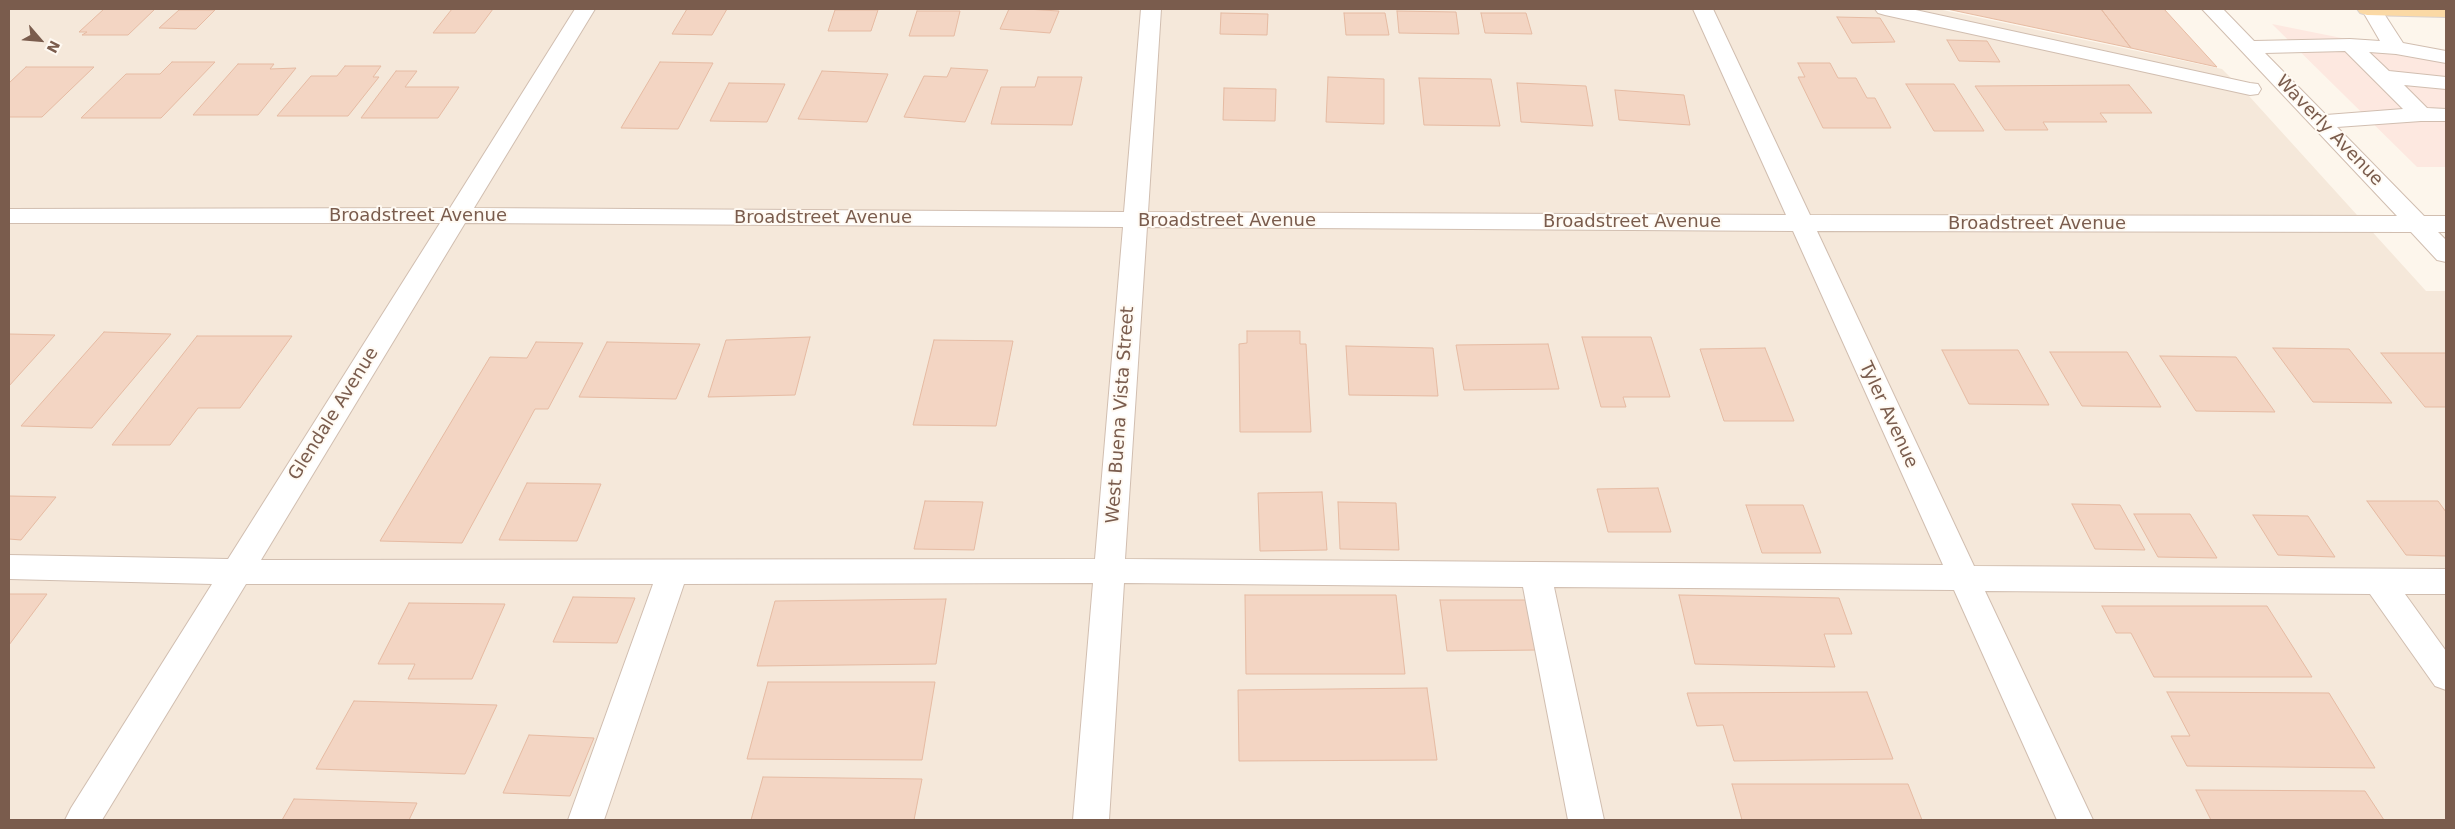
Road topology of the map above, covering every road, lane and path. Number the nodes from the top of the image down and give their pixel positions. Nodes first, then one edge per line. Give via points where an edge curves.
1 (585, 9) edge
2 (1151, 9) edge
3 (1702, 9) edge
4 (1885, 9) edge
5 (2212, 9) edge
6 (2370, 9) edge
7 (2446, 11) edge
8 (2350, 45) junction
9 (2249, 48) junction
10 (2396, 48) junction
11 (2446, 57) edge
12 (2382, 77) junction
13 (2446, 83) edge
14 (2250, 89) dead end
15 (2421, 114) junction
16 (2446, 115) edge
17 (2321, 122) junction
18 (457, 215) junction
19 (9, 216) edge
20 (1136, 220) junction
21 (1800, 223) junction
22 (2418, 224) junction
23 (2446, 224) edge
24 (2446, 254) edge
25 (9, 567) edge
26 (673, 571) junction
27 (1109, 571) junction
28 (237, 572) junction
29 (1536, 574) junction
30 (1964, 578) junction
31 (2378, 581) junction
32 (2446, 582) edge
33 (2446, 676) edge
34 (83, 820) edge
35 (586, 820) edge
36 (1091, 820) edge
37 (1586, 820) edge
38 (2075, 820) edge

1 - 18 street, Glendale Avenue
2 - 20 street, West Buena Vista Street
3 - 21 street, Tyler Avenue
4 - 14 street
5 - 9 street, Waverly Avenue
6 - 7 main road
6 - 10 street
8 - 9 street
8 - 10 street
8 - 12 street
9 - 17 street, Waverly Avenue
10 - 11 street
12 - 13 street
12 - 15 street
15 - 16 street
15 - 17 street
17 - 22 street, Waverly Avenue
18 - 19 street, Broadstreet Avenue
18 - 20 street, Broadstreet Avenue
18 - 28 street, Glendale Avenue
20 - 21 street, Broadstreet Avenue
20 - 27 street, West Buena Vista Street
21 - 22 street, Broadstreet Avenue
21 - 30 street, Tyler Avenue
22 - 23 street, Broadstreet Avenue
22 - 24 street, Waverly Avenue
25 - 28 street
26 - 27 street
26 - 28 street
26 - 35 street
27 - 29 street
27 - 36 street, West Buena Vista Street
28 - 34 street, Glendale Avenue
29 - 30 street
29 - 37 street
30 - 31 street
30 - 38 street, Tyler Avenue
31 - 32 street
31 - 33 street

